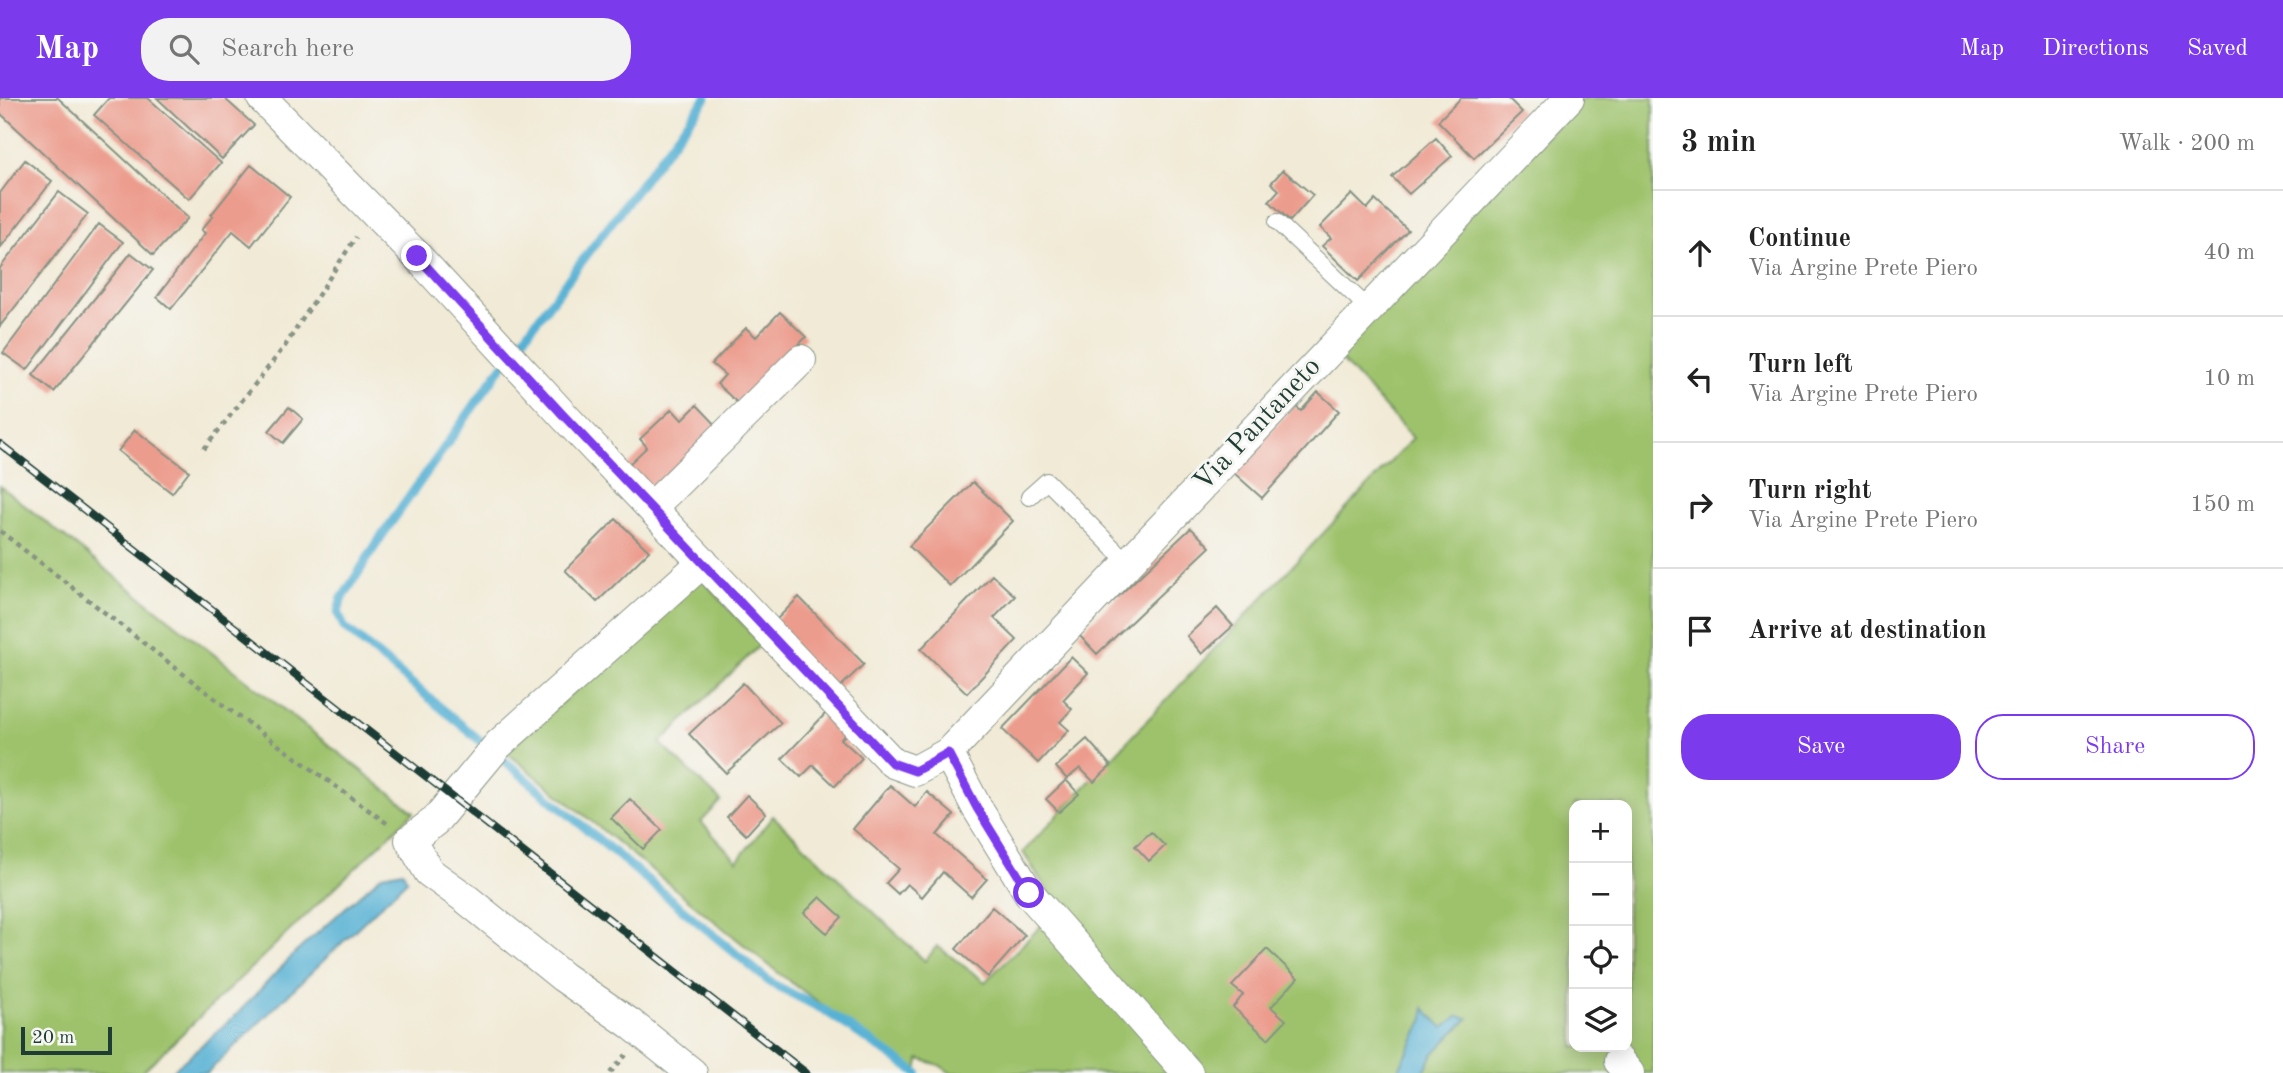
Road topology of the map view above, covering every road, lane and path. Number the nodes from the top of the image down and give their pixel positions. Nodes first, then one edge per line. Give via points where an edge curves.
1 (262, 98) edge
2 (1569, 98) edge
3 (374, 212) junction
4 (1277, 222) dead end
5 (1369, 309) junction
6 (801, 360) dead end
7 (204, 449) dead end
8 (1029, 497) dead end
9 (651, 508) junction
10 (0, 531) edge
11 (703, 562) junction
12 (1128, 563) junction
13 (948, 753) junction
14 (410, 840) junction
15 (692, 1073) edge
16 (1188, 1073) edge

1 - 3 street, Via Pantaneto
2 - 5 street, Via Pantaneto
3 - 7 path via 285,346
3 - 9 street, Via Pantaneto
4 - 5 lane
5 - 12 street, Via Pantaneto
6 - 9 street
8 - 12 lane via 1047,481
9 - 11 street, Via Pantaneto
10 - 14 path via 227,708
11 - 13 street, Via Pantaneto via 892,763 915,771
11 - 14 street via 491,754 435,821
12 - 13 street, Via Pantaneto
13 - 16 street via 1029,893
14 - 15 street via 429,872

